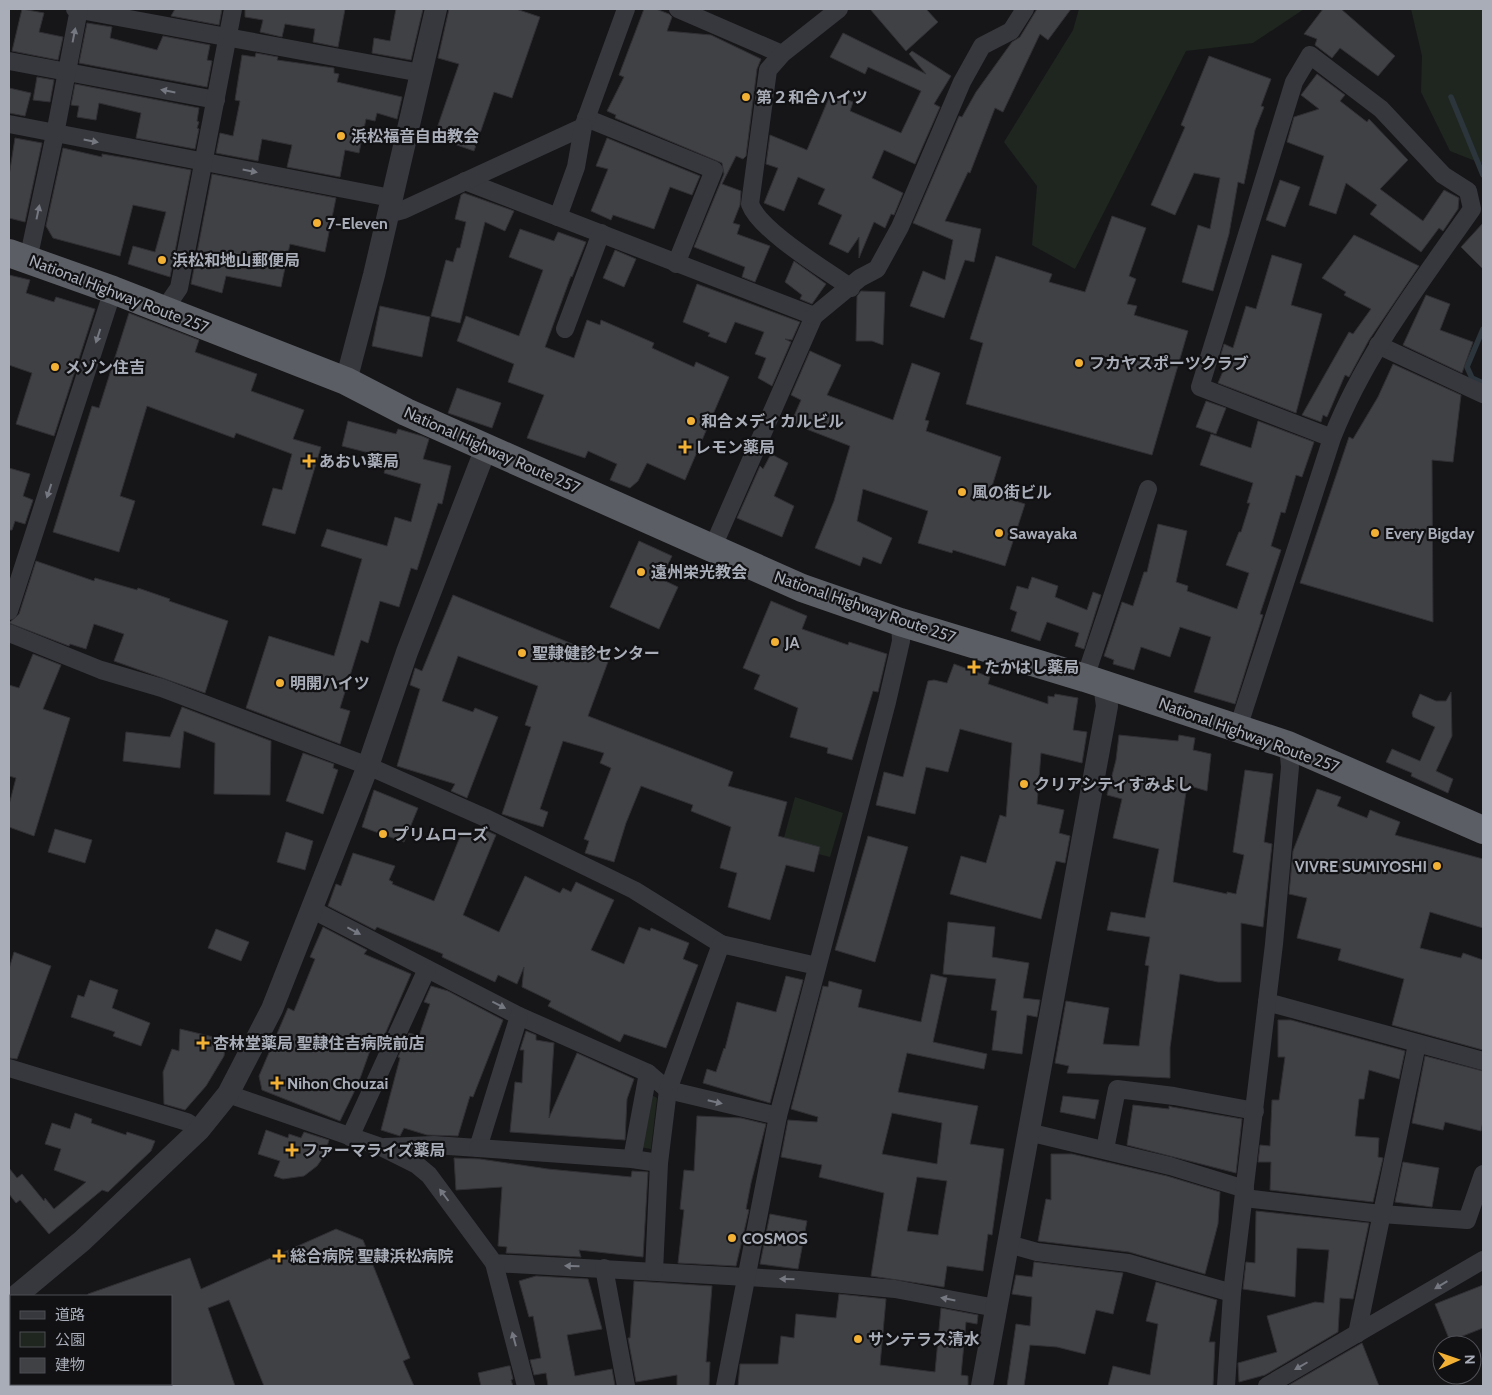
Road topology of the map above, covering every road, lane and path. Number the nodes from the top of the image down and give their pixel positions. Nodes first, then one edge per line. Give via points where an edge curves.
1 (77, 9) edge
2 (233, 9) edge
3 (436, 9) edge
4 (626, 9) edge
5 (678, 9) edge
6 (839, 9) edge
7 (1025, 9) edge
8 (229, 38) junction
9 (782, 54) junction
10 (9, 61) edge
11 (422, 73) junction
12 (66, 74) junction
13 (216, 100) junction
14 (584, 122) junction
15 (9, 124) edge
16 (55, 134) junction
17 (203, 162) junction
18 (465, 181) junction
19 (389, 206) junction
20 (558, 217) junction
21 (601, 233) junction
22 (18, 256) edge
23 (676, 264) junction
24 (851, 288) junction
25 (113, 290) junction
26 (163, 311) junction
27 (814, 316) junction
28 (565, 329) dead end
29 (1378, 345) junction
30 (346, 381) junction
31 (1483, 394) edge
32 (1332, 438) junction
33 (486, 448) junction
34 (1148, 489) dead end
35 (712, 549) junction
36 (9, 611) edge
37 (900, 622) junction
38 (9, 633) edge
39 (1095, 681) junction
40 (1238, 728) junction
41 (1288, 745) junction
42 (368, 766) junction
43 (1483, 830) edge
44 (311, 909) junction
45 (721, 944) junction
46 (817, 966) junction
47 (427, 969) junction
48 (1267, 1002) junction
49 (519, 1016) junction
50 (1417, 1044) junction
51 (1483, 1061) edge
52 (9, 1068) edge
53 (648, 1073) junction
54 (668, 1090) junction
55 (228, 1094) junction
56 (1255, 1111) junction
57 (778, 1116) junction
58 (199, 1130) junction
59 (1028, 1132) junction
60 (350, 1137) junction
61 (434, 1145) junction
62 (381, 1147) junction
63 (478, 1148) junction
64 (1105, 1149) junction
65 (632, 1159) junction
66 (659, 1163) junction
67 (429, 1174) junction
68 (1483, 1174) edge
69 (1245, 1193) junction
70 (1381, 1214) junction
71 (1008, 1244) junction
72 (1483, 1260) edge
73 (494, 1263) junction
74 (604, 1268) junction
75 (654, 1271) junction
76 (745, 1278) junction
77 (1232, 1293) junction
78 (17, 1295) edge
79 (996, 1308) junction
80 (1357, 1334) junction
81 (526, 1386) edge
82 (626, 1386) edge
83 (725, 1386) edge
84 (982, 1386) edge
85 (1226, 1386) edge
86 (1267, 1386) edge

1 - 8 street
12 -> 1 street
2 - 8 street
3 - 11 street
4 - 14 street
5 - 9 street
6 - 9 street
7 - 24 street via 1011,31 982,46 962,82 900,227 877,269 860,278
8 - 11 street
8 - 13 street
9 - 24 street via 768,70 750,204 753,213 772,231
10 - 12 street
11 - 19 street
13 -> 12 street
12 - 16 street
13 - 17 street
14 - 18 street
14 - 20 street via 576,166
14 - 23 street via 714,170
15 - 16 street
16 -> 17 street
22 -> 16 street
17 -> 19 street
17 - 26 street via 179,288
18 - 19 street via 403,210
18 - 20 street
19 - 30 street
20 - 21 street
21 - 23 street
21 - 28 street
22 - 25 highway, National Highway Route 257
23 - 27 street
24 - 27 street
25 - 26 highway, National Highway Route 257
25 -> 36 street
26 - 30 highway, National Highway Route 257
27 - 35 street
29 - 31 street
29 - 32 street via 1347,400
29 - 32 street via 1472,209 1468,191 1443,175 1382,109 1310,55 1294,82 1200,387
30 - 33 highway, National Highway Route 257
32 - 40 street
33 - 35 highway, National Highway Route 257
33 - 42 street via 407,652
34 - 39 street
35 - 37 highway, National Highway Route 257 via 802,588
37 - 39 highway, National Highway Route 257
37 - 46 street via 901,641 891,684
38 - 42 street via 101,670 162,688
39 - 40 highway, National Highway Route 257
39 - 59 street via 1107,706
40 - 41 highway, National Highway Route 257
41 - 43 highway, National Highway Route 257
41 - 48 street via 1290,767
42 - 44 street
42 - 45 street via 488,819 634,890
44 -> 47 street
44 - 55 street via 272,1009
45 - 46 street
45 - 54 street
46 - 57 street
47 -> 49 street
47 - 60 street
48 - 50 street
48 - 56 street
49 - 53 street
49 - 63 street
50 - 51 street
50 - 70 street
52 - 58 street via 186,1122
53 - 54 street
53 - 65 street
54 -> 57 street
54 - 66 street
55 - 58 street
55 - 60 street
56 - 64 street via 1117,1089
56 - 69 street
57 - 76 street
58 - 78 street via 82,1241
59 - 64 street
59 - 71 street
60 - 62 street
61 - 62 street
61 - 63 street
61 - 67 street
62 - 67 street
63 - 65 street
64 - 69 street
65 - 66 street
66 - 75 street
73 -> 67 street
68 - 70 street via 1467,1220
69 - 70 street
69 - 77 street
70 - 80 street
71 - 77 street via 1036,1252 1128,1263
71 - 79 street
72 -> 80 street
74 -> 73 street
81 -> 73 street
74 - 75 street
74 - 82 street
75 - 76 street
79 -> 76 street via 895,1289
76 - 83 street
77 - 85 street
79 - 84 street
80 -> 86 street

